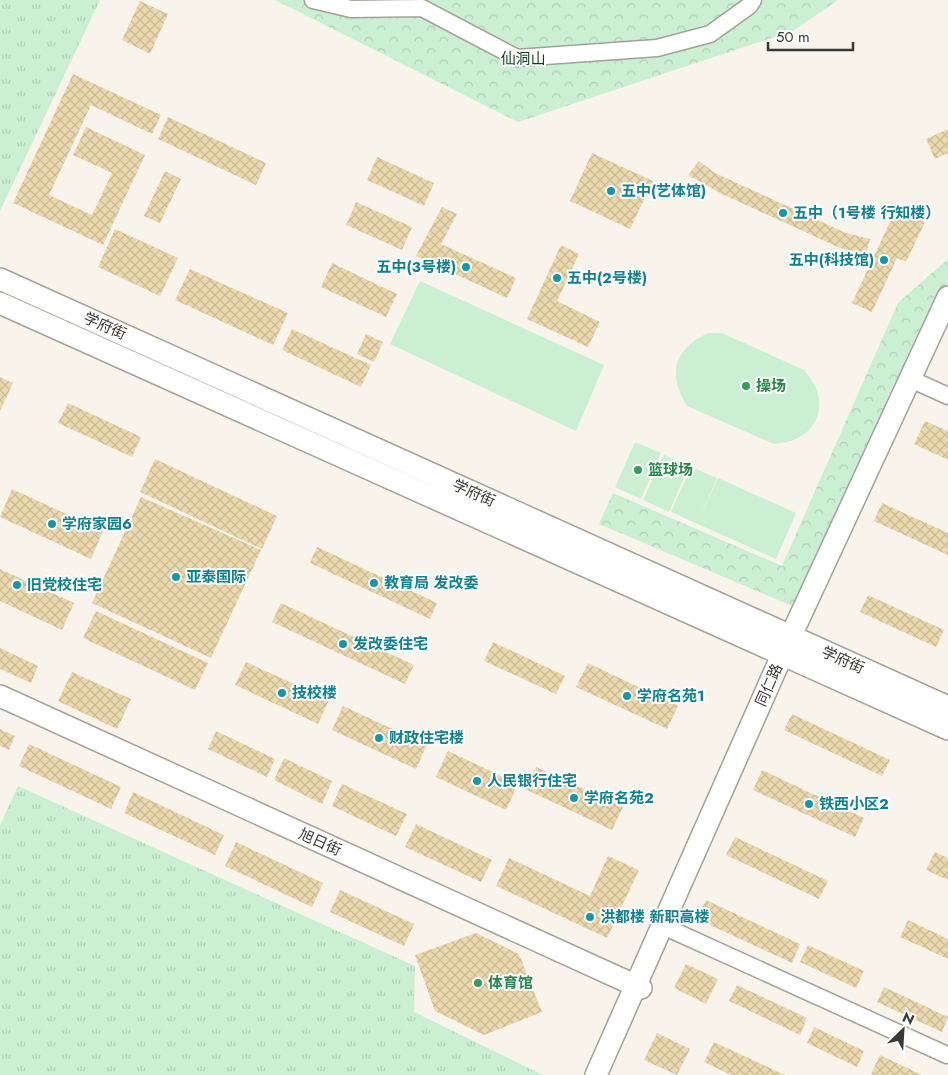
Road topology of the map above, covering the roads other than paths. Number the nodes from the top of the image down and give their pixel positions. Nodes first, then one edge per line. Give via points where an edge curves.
1 (313, 0) edge
2 (753, 0) edge
3 (0, 279) edge
4 (948, 297) edge
5 (0, 303) edge
6 (948, 315) edge
7 (917, 382) junction
8 (948, 396) edge
9 (790, 647) junction
10 (0, 696) edge
11 (948, 707) edge
12 (948, 729) edge
13 (665, 928) junction
14 (638, 987) junction
15 (948, 1055) edge
16 (596, 1075) edge
17 (602, 1075) edge

1 - 2 street via 351,9 422,8 517,58 657,48 710,34
3 - 9 main road, 学府街
4 - 9 main road, 同仁路
5 - 9 main road, 学府街
6 - 7 main road, 同仁路
7 - 8 street
7 - 9 main road, 同仁路
9 - 11 main road, 学府街
9 - 12 main road, 学府街
9 - 13 main road, 同仁路
10 - 14 main road, 旭日街
13 - 14 main road, 同仁路
13 - 15 street
14 - 16 main road, 同仁路
14 - 17 main road, 同仁路

